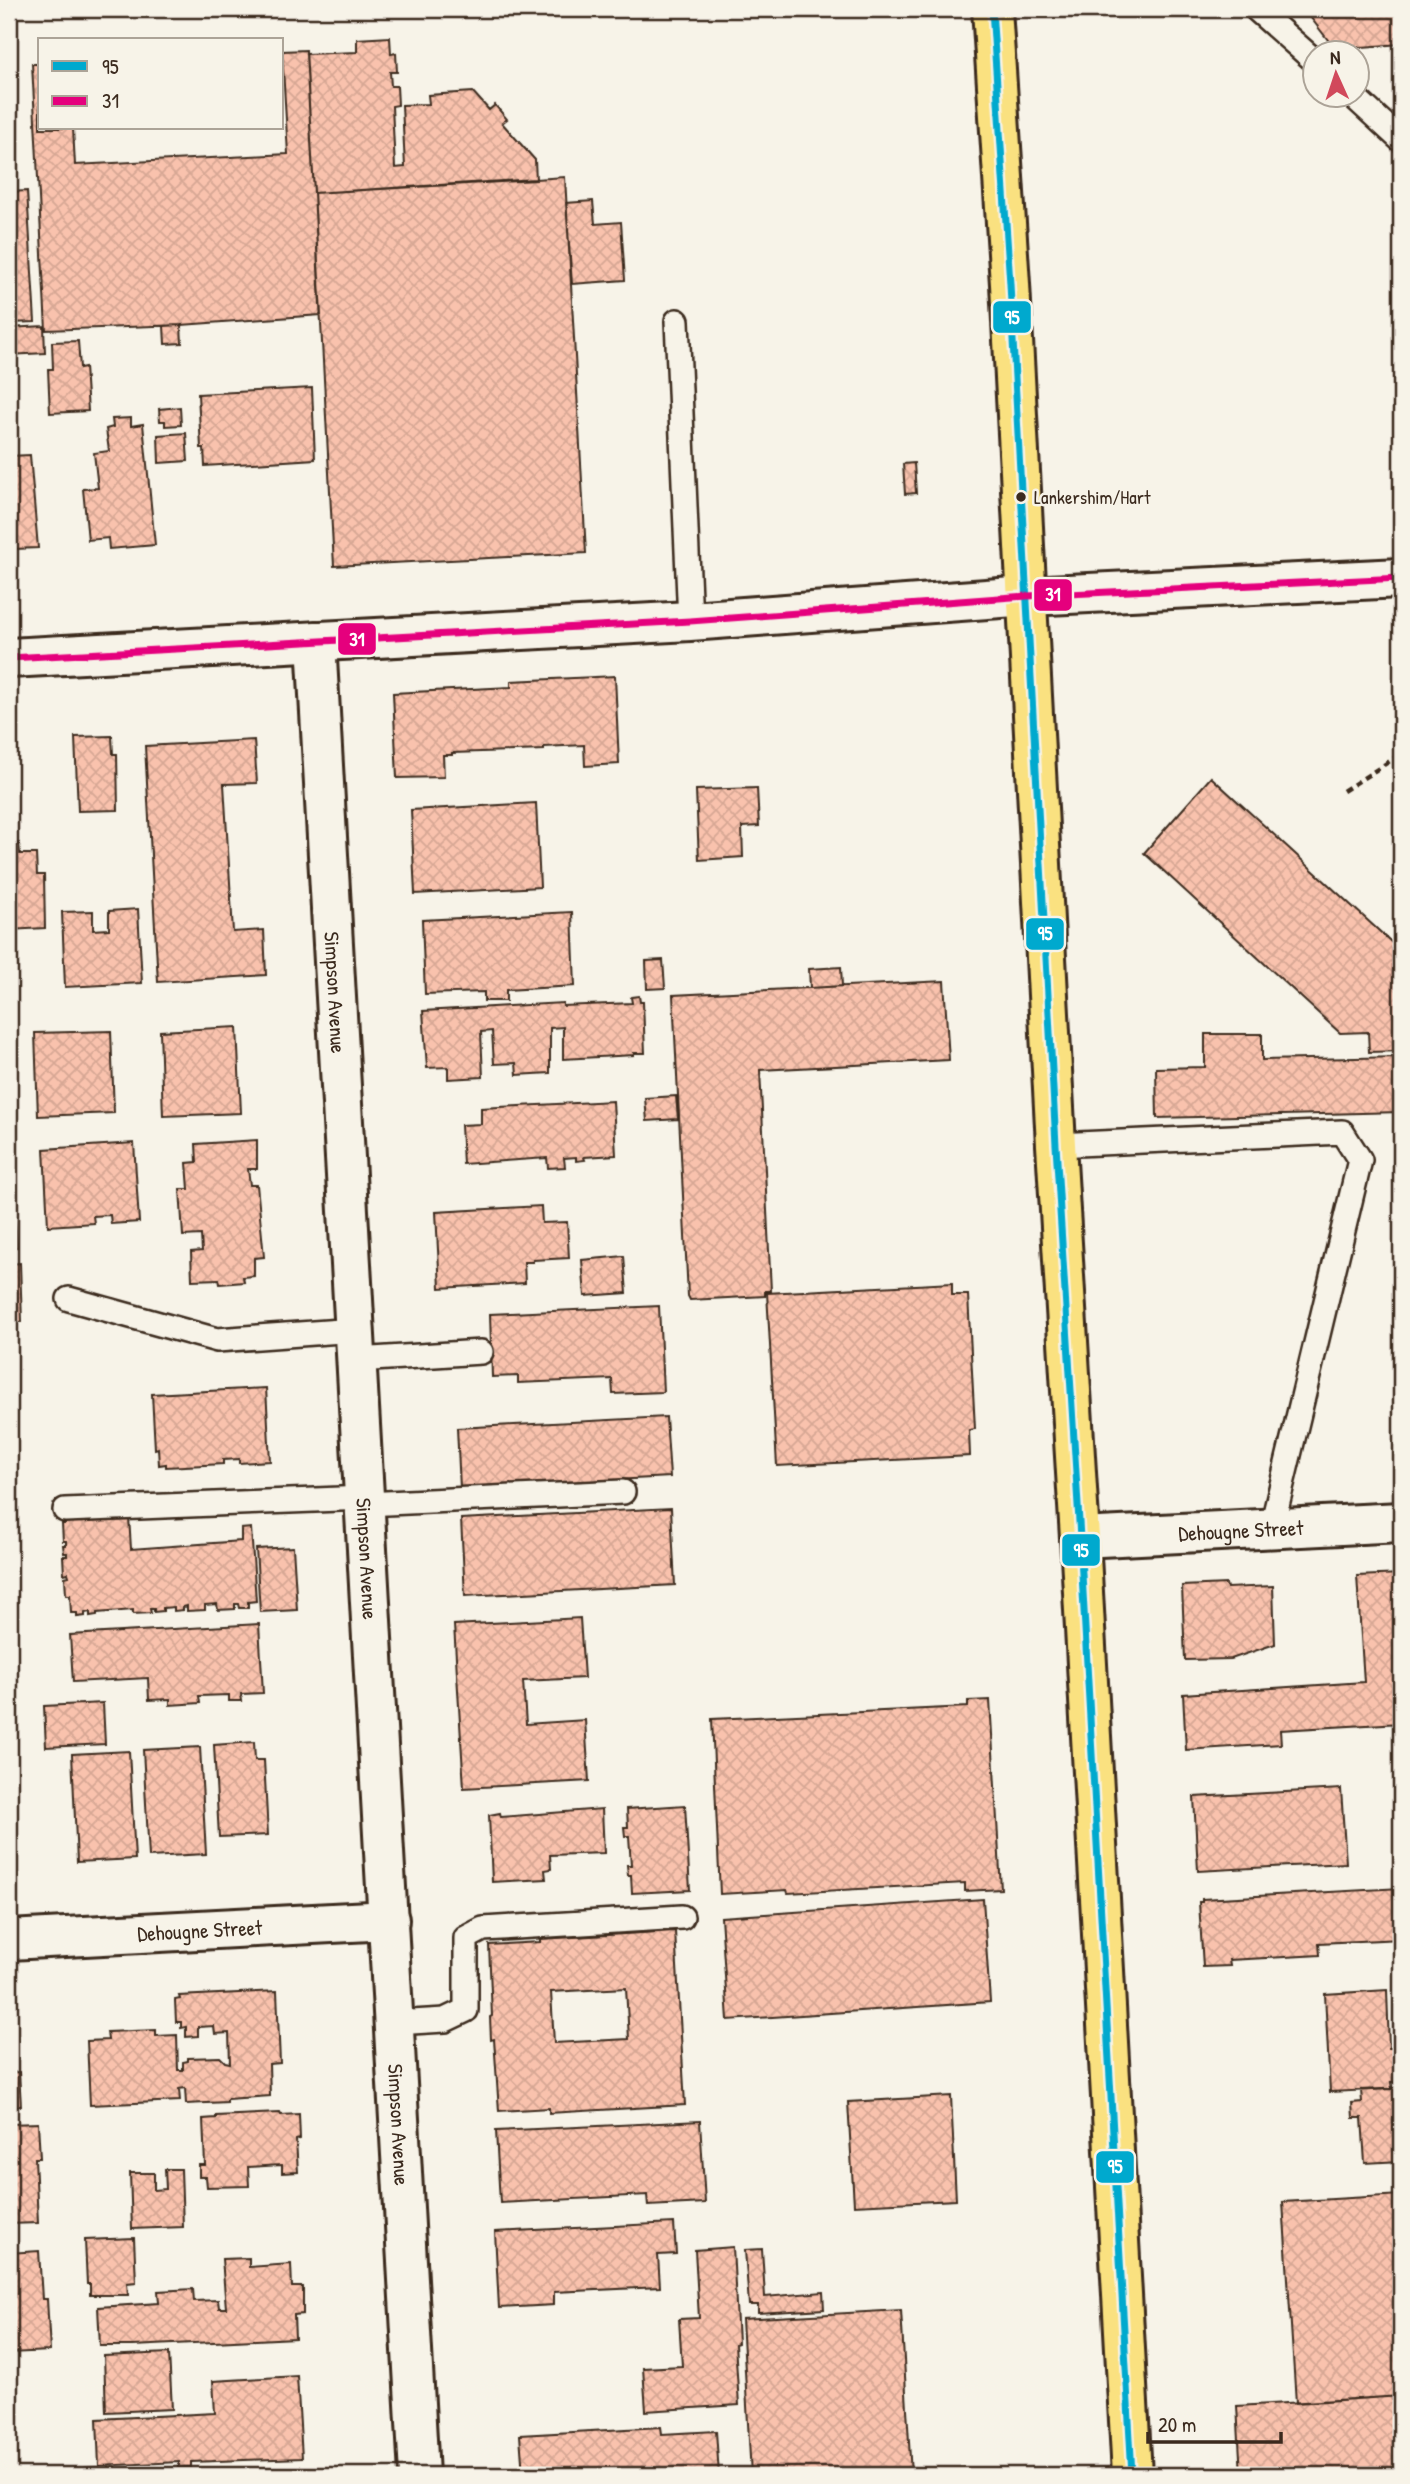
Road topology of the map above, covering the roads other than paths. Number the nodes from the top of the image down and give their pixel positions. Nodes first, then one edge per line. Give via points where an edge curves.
1 (992, 9) edge
2 (1256, 9) edge
3 (1302, 50) edge
4 (1367, 108) edge
5 (1401, 139) edge
6 (677, 321) dead end
7 (1401, 578) edge
8 (1027, 596) junction
9 (690, 621) junction
10 (316, 641) junction
11 (9, 658) edge
12 (1056, 1145) junction
13 (69, 1300) dead end
14 (356, 1345) junction
15 (481, 1352) dead end
16 (624, 1492) dead end
17 (365, 1501) junction
18 (65, 1510) dead end
19 (1401, 1522) edge
20 (1271, 1530) junction
21 (1080, 1538) junction
22 (682, 1917) dead end
23 (389, 1920) junction
24 (9, 1940) edge
25 (395, 2023) junction
26 (419, 2475) edge
27 (1132, 2475) edge

1 - 8 main road
2 - 3 lane
4 - 5 lane
6 - 9 lane
7 - 8 street
8 - 9 street
8 - 12 main road
9 - 10 street
10 - 11 street
10 - 14 street, Simpson Avenue
12 - 20 lane via 1342,1132 1360,1160
12 - 21 main road
13 - 14 lane via 216,1340
14 - 15 lane
14 - 17 street, Simpson Avenue
16 - 17 lane
17 - 18 lane
17 - 23 street, Simpson Avenue
19 - 20 street, Dehougne Street
20 - 21 street, Dehougne Street
21 - 27 main road
22 - 25 lane via 483,1929 466,1938 466,2010 445,2020
23 - 24 street, Dehougne Street
23 - 25 street, Simpson Avenue
25 - 26 street, Simpson Avenue

